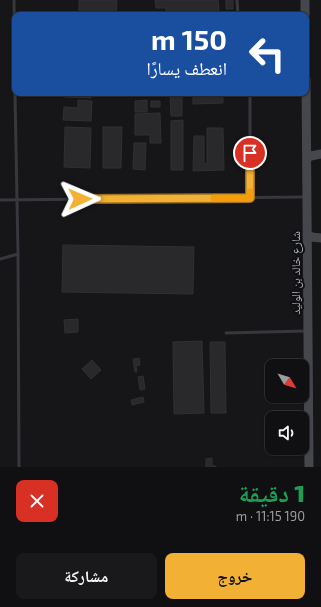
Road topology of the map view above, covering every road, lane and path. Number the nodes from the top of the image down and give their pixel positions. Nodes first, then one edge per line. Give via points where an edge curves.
1 (14, 0) edge
2 (237, 0) edge
3 (305, 0) edge
4 (14, 12) edge
5 (238, 12) edge
6 (305, 12) edge
7 (15, 96) edge
8 (250, 96) edge
9 (306, 96) edge
10 (321, 154) edge
11 (307, 158) junction
12 (307, 197) junction
13 (250, 198) junction
14 (0, 200) edge
15 (18, 200) junction
16 (308, 235) junction
17 (321, 238) edge
18 (18, 254) junction
19 (0, 259) edge
20 (308, 330) junction
21 (226, 333) dead end
22 (19, 467) edge
23 (309, 467) edge

1 - 4 lane
2 - 5 lane
3 - 6 main road
7 - 15 lane
8 - 13 lane
9 - 11 main road, شارع خالد بن الوليد
10 - 11 main road
11 - 12 main road, شارع خالد بن الوليد
12 - 13 lane
12 - 16 main road, شارع خالد بن الوليد
13 - 15 lane
14 - 15 lane
15 - 18 lane
16 - 17 main road
16 - 20 main road, شارع خالد بن الوليد
18 - 19 lane
18 - 22 lane
20 - 21 lane
20 - 23 main road, شارع خالد بن الوليد

